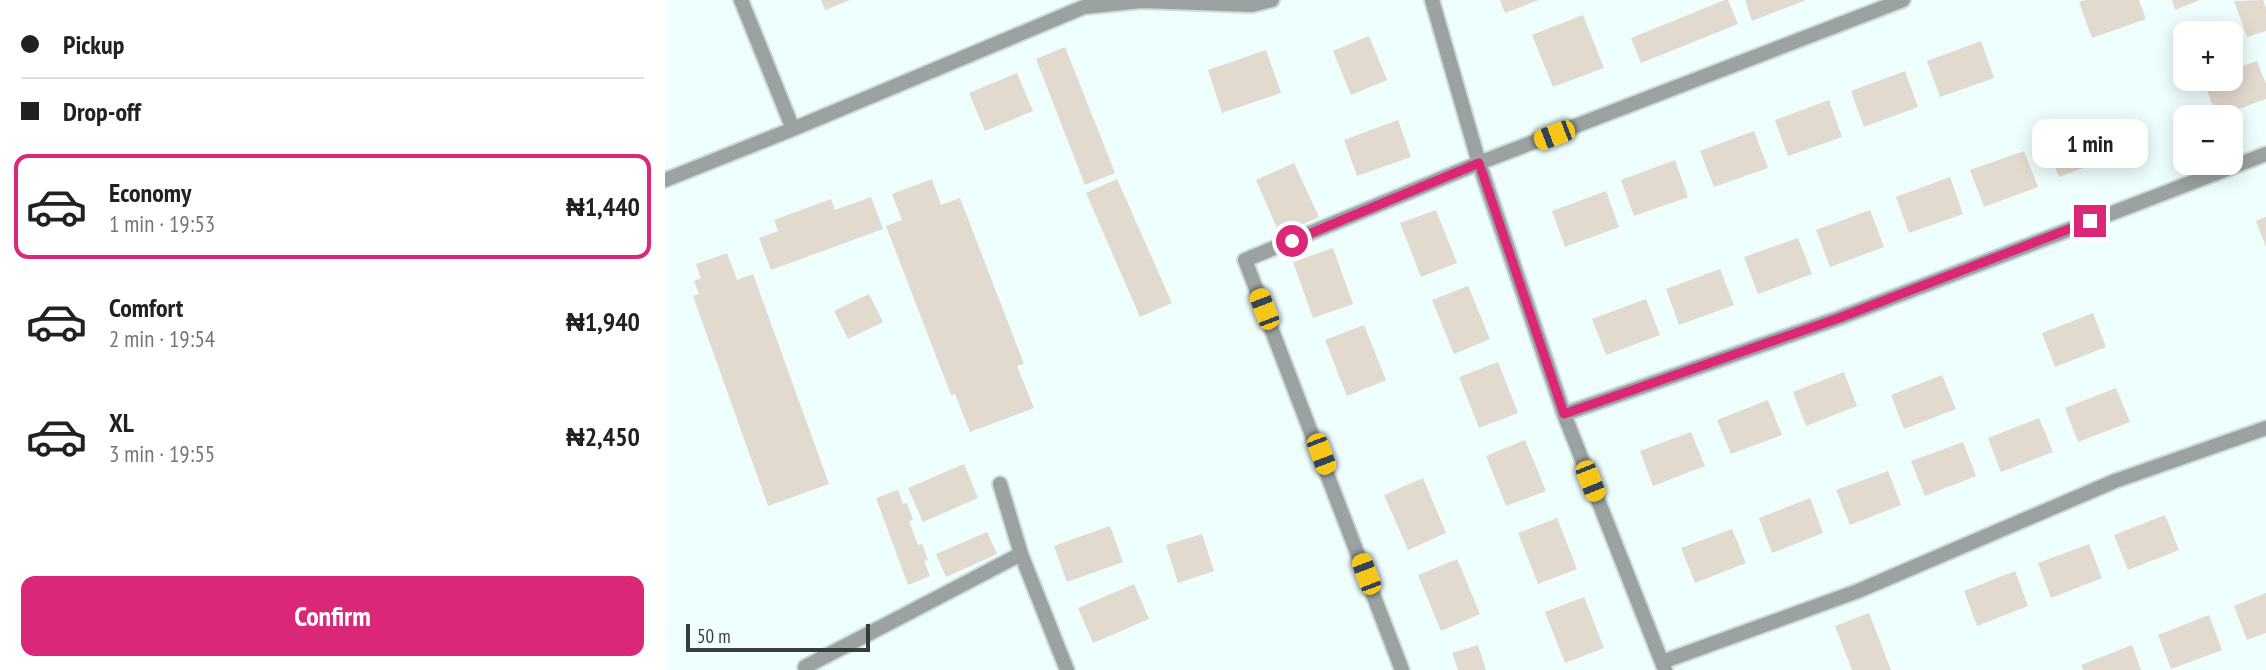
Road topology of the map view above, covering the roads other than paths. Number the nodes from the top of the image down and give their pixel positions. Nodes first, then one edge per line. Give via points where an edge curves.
1 (741, 0) edge
2 (1272, 0) edge
3 (1432, 0) edge
4 (1903, 0) edge
5 (793, 129) junction
6 (2266, 154) edge
7 (1479, 163) junction
8 (665, 180) edge
9 (1564, 414) junction
10 (2266, 428) edge
11 (1000, 484) dead end
12 (1021, 554) junction
13 (1664, 666) edge
14 (806, 670) edge
15 (1067, 670) edge
16 (1402, 670) edge

1 - 5 street
2 - 5 street via 1252,5 1142,1 1084,7
3 - 7 street
4 - 7 street
5 - 8 street
6 - 9 street via 1839,318
7 - 9 street
7 - 16 street via 1245,260
9 - 13 street
10 - 13 street via 2115,481 1858,591
11 - 12 street
12 - 14 street
12 - 15 street

